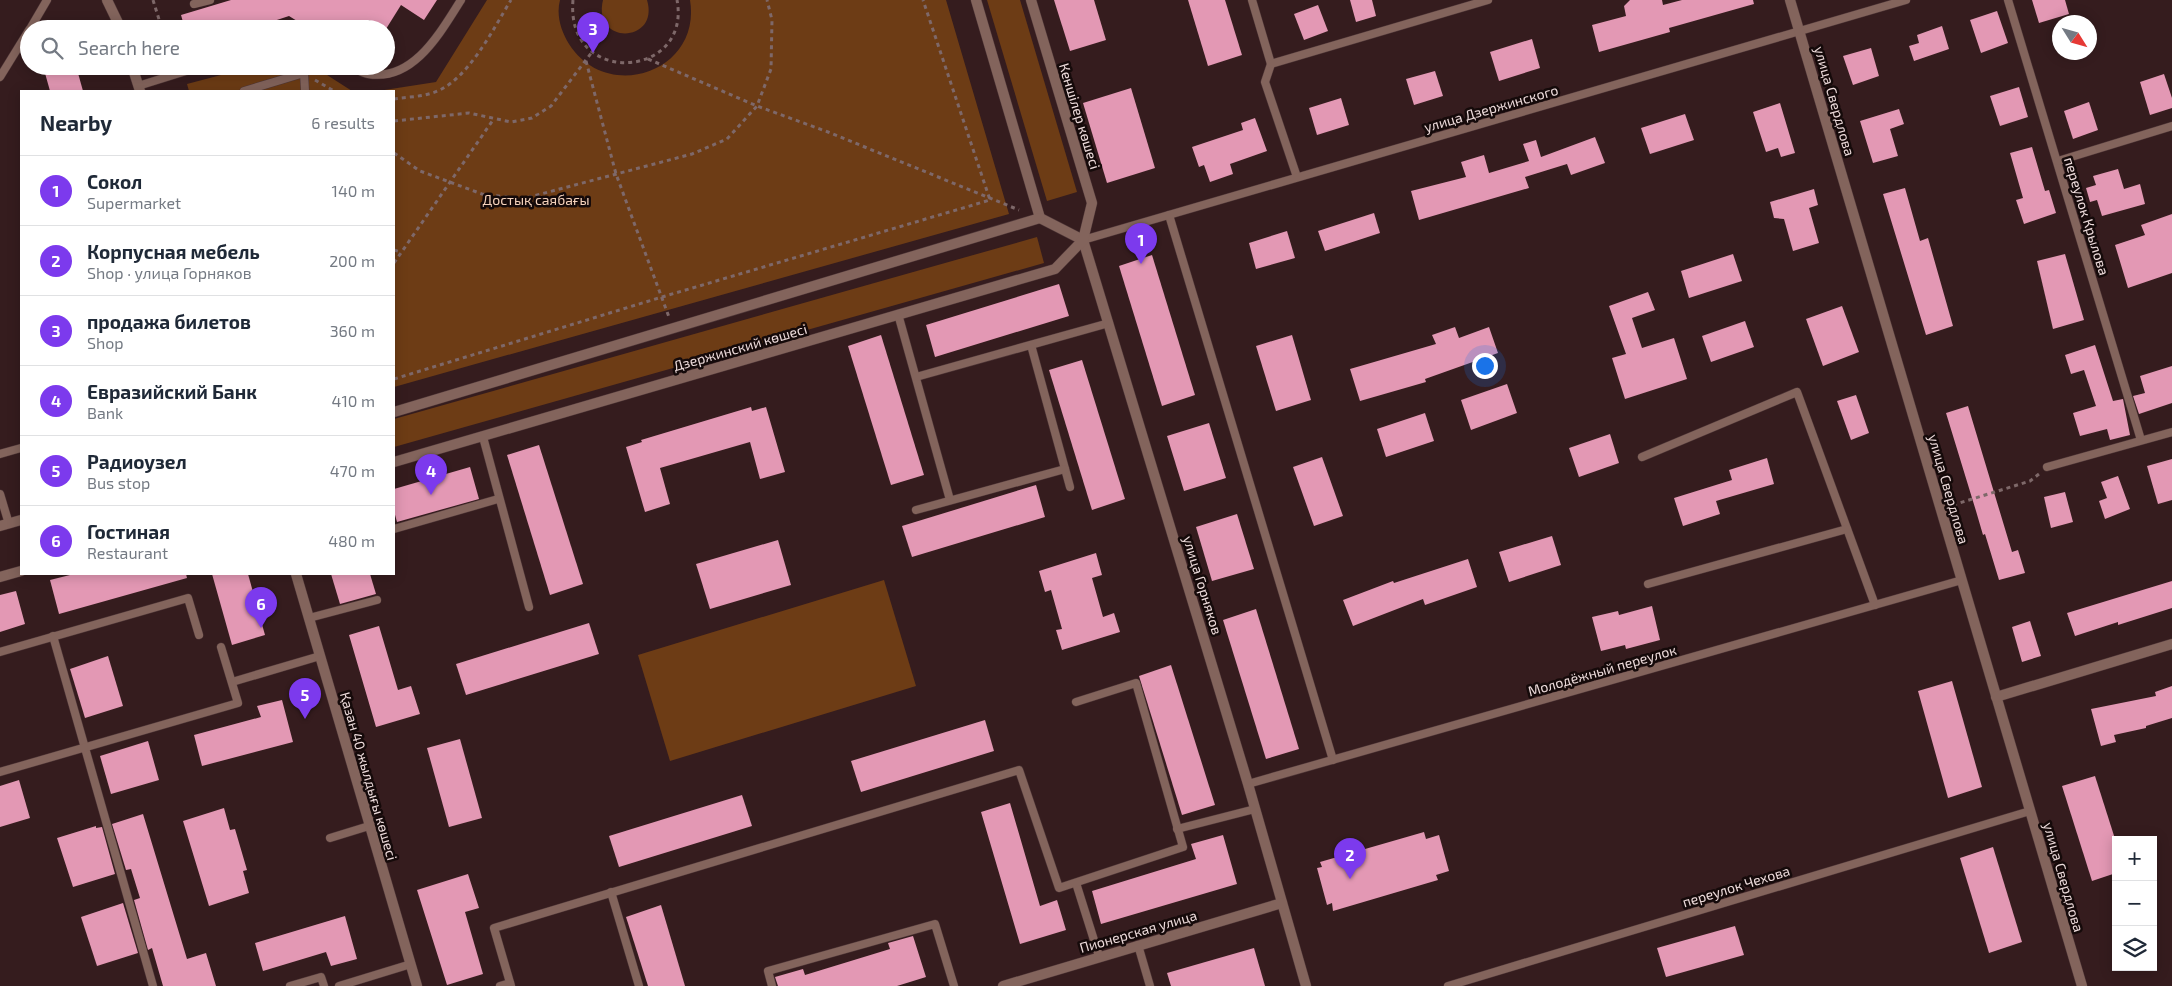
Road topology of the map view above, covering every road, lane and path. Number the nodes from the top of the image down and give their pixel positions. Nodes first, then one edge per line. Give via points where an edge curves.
1 (47, 0) edge
2 (107, 0) edge
3 (153, 0) edge
4 (210, 0) edge
5 (461, 0) edge
6 (511, 0) edge
7 (573, 0) edge
8 (677, 0) edge
9 (767, 0) edge
10 (923, 0) edge
11 (976, 0) edge
12 (1030, 0) edge
13 (1252, 0) edge
14 (1488, 0) edge
15 (1790, 0) edge
16 (1906, 0) edge
17 (2008, 0) edge
18 (194, 4) dead end
19 (35, 20) edge
20 (117, 20) edge
21 (159, 20) edge
22 (1800, 31) junction
23 (20, 44) edge
24 (592, 52) junction
25 (648, 59) junction
26 (586, 62) junction
27 (1271, 64) junction
28 (395, 70) edge
29 (135, 75) edge
30 (176, 75) edge
31 (297, 75) edge
32 (304, 75) edge
33 (307, 75) edge
34 (0, 77) edge
35 (139, 88) edge
36 (247, 90) edge
37 (305, 90) edge
38 (332, 90) edge
39 (395, 99) edge
40 (757, 106) junction
41 (493, 120) junction
42 (395, 121) edge
43 (2172, 126) edge
44 (395, 153) edge
45 (2058, 161) junction
46 (616, 174) junction
47 (1297, 177) junction
48 (450, 182) junction
49 (990, 200) junction
50 (1169, 215) junction
51 (1040, 218) junction
52 (1083, 240) junction
53 (395, 250) edge
54 (401, 252) junction
55 (395, 261) edge
56 (662, 297) junction
57 (898, 314) junction
58 (1109, 323) junction
59 (672, 328) junction
60 (1031, 345) junction
61 (916, 377) junction
62 (395, 379) edge
63 (395, 412) edge
64 (2172, 432) edge
65 (483, 437) junction
66 (2141, 440) junction
67 (20, 448) edge
68 (0, 454) edge
69 (1642, 457) dead end
70 (395, 462) edge
71 (2047, 467) joint
72 (1065, 468) junction
73 (1070, 488) dead end
74 (0, 494) edge
75 (498, 499) junction
76 (950, 500) junction
77 (1941, 509) junction
78 (916, 510) dead end
79 (20, 520) edge
80 (4, 525) edge
81 (395, 529) edge
82 (1847, 529) junction
83 (20, 571) edge
84 (296, 575) edge
85 (0, 577) edge
86 (1962, 580) junction
87 (1648, 584) dead end
88 (377, 600) dead end
89 (1875, 605) junction
90 (529, 607) dead end
91 (309, 618) junction
92 (199, 635) dead end
93 (53, 636) junction
94 (2172, 644) edge
95 (221, 648) dead end
96 (0, 652) edge
97 (320, 656) junction
98 (232, 682) junction
99 (1996, 697) junction
100 (1076, 702) dead end
101 (85, 747) junction
102 (1333, 760) junction
103 (0, 772) edge
104 (1248, 784) junction
105 (1255, 809) junction
106 (2030, 811) junction
107 (369, 826) junction
108 (1177, 829) junction
109 (330, 838) dead end
110 (1076, 883) junction
111 (611, 892) junction
112 (1282, 903) junction
113 (1138, 945) junction
114 (1099, 956) junction
115 (411, 964) junction
116 (511, 985) edge
117 (1009, 985) edge
118 (153, 986) edge
119 (290, 986) edge
120 (324, 986) edge
121 (339, 986) edge
122 (417, 986) edge
123 (500, 986) edge
124 (639, 986) edge
125 (772, 986) edge
126 (954, 986) edge
127 (1150, 986) edge
128 (1306, 986) edge
129 (1448, 986) edge
130 (2082, 986) edge

1 - 19 lane
2 - 20 street
3 - 21 path
4 - 18 lane
5 - 28 lane via 432,44 411,64
6 - 39 path via 474,58 455,79 433,93
7 - 24 path via 572,20 579,38
8 - 25 path via 679,10 675,30 664,47
9 - 40 path via 772,20 771,69
10 - 49 path
11 - 51 street
12 - 52 street, Кеншілер көшесі via 1092,203
13 - 27 lane
14 - 27 lane
15 - 22 street, улица Свердлова
16 - 22 lane, улица Дзержинского
17 - 45 lane, переулок Крылова
22 - 47 lane, улица Дзержинского
22 - 77 street, улица Свердлова
23 - 34 lane
24 - 25 path via 609,62 629,64
24 - 26 path
25 - 40 path
26 - 41 path via 551,106 532,118 511,122
26 - 46 path
27 - 47 lane via 1265,82
29 - 35 street
30 - 35 lane
31 - 36 lane
32 - 37 lane
33 - 38 path
40 - 46 path via 727,139 692,154
40 - 49 path
41 - 42 path via 469,113
41 - 48 path
43 - 45 lane
44 - 48 path via 420,171
45 - 66 lane, переулок Крылова
46 - 48 path via 522,199 482,194
46 - 56 path
47 - 50 lane, улица Дзержинского
48 - 54 path
49 - 51 path
49 - 56 path
50 - 52 lane, улица Дзержинского
50 - 102 lane
51 - 52 street
51 - 59 street
52 - 57 street, Дзержинский көшесі via 1056,269
52 - 58 street, улица Горняков
53 - 54 path
54 - 55 path
56 - 59 path
56 - 62 path
57 - 61 lane
57 - 65 street, Дзержинский көшесі
58 - 60 lane
58 - 104 street, улица Горняков
59 - 63 street
60 - 61 lane
60 - 72 lane
61 - 76 lane
64 - 66 lane
65 - 70 street, Дзержинский көшесі
65 - 75 lane
66 - 71 lane
67 - 68 lane
69 - 82 lane via 1797,392
71 - 77 path via 2030,481
72 - 73 lane
72 - 76 lane
74 - 80 lane
75 - 81 lane
75 - 90 lane
76 - 78 lane
77 - 86 street, улица Свердлова
79 - 80 street
82 - 87 lane
82 - 89 lane
83 - 85 street
84 - 91 street, Қазан 40 жылдығы көшесі
86 - 89 lane, Молодёжный переулок
86 - 99 street, улица Свердлова
88 - 91 lane
89 - 102 lane, Молодёжный переулок
91 - 97 street, Қазан 40 жылдығы көшесі
92 - 93 lane via 188,598
93 - 96 lane
93 - 101 lane
94 - 99 street
95 - 98 lane
97 - 98 lane
97 - 107 street, Қазан 40 жылдығы көшесі
98 - 101 lane via 238,703
99 - 106 street, улица Свердлова
100 - 108 lane via 1136,683
101 - 103 lane
101 - 118 lane
102 - 104 lane, Молодёжный переулок
104 - 105 street, улица Горняков
105 - 108 lane
105 - 112 street, улица Горняков
106 - 129 lane, переулок Чехова
106 - 130 street, улица Свердлова
107 - 109 lane
107 - 115 street, Қазан 40 жылдығы көшесі
108 - 110 lane via 1183,847
110 - 111 lane via 1059,888 1019,770
110 - 114 lane
111 - 116 lane via 494,928
111 - 124 lane
112 - 113 street, Пионерская улица
112 - 128 street, улица Горняков
113 - 114 street, Пионерская улица
113 - 127 lane
114 - 117 street, Пионерская улица
115 - 121 lane
115 - 122 street, Қазан 40 жылдығы көшесі
116 - 123 lane
119 - 120 lane via 321,977
125 - 126 lane via 768,971 935,924

